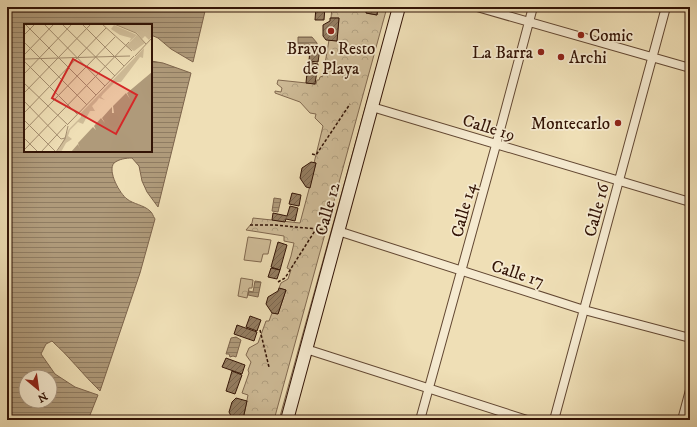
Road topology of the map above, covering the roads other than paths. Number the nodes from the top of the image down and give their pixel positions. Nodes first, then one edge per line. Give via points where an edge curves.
1 (399, 7) edge
2 (477, 7) edge
3 (533, 7) edge
4 (666, 7) edge
5 (529, 22) junction
6 (652, 58) junction
7 (690, 68) edge
8 (372, 107) junction
9 (496, 145) junction
10 (619, 180) junction
11 (690, 202) edge
12 (333, 231) junction
13 (462, 270) junction
14 (584, 310) junction
15 (690, 338) edge
16 (306, 350) junction
17 (429, 389) junction
18 (690, 390) edge
19 (287, 420) edge
20 (420, 420) edge
21 (527, 420) edge
22 (554, 420) edge
23 (682, 420) edge

1 - 8 main road, Calle 12
2 - 5 street
3 - 5 street, Calle 14
4 - 6 street, Calle 16
5 - 6 street
5 - 9 street, Calle 14
6 - 7 street
6 - 10 street, Calle 16
8 - 9 street, Calle 19
8 - 12 main road, Calle 12
9 - 10 street, Calle 19
9 - 13 street, Calle 14
10 - 11 street, Calle 19
10 - 14 street, Calle 16
12 - 13 street, Calle 17
12 - 16 main road, Calle 12
13 - 14 street, Calle 17
13 - 17 street, Calle 14
14 - 15 street, Calle 17
14 - 22 street, Calle 16
16 - 17 street
16 - 19 main road, Calle 12
17 - 20 street, Calle 14
17 - 21 street
18 - 23 street

